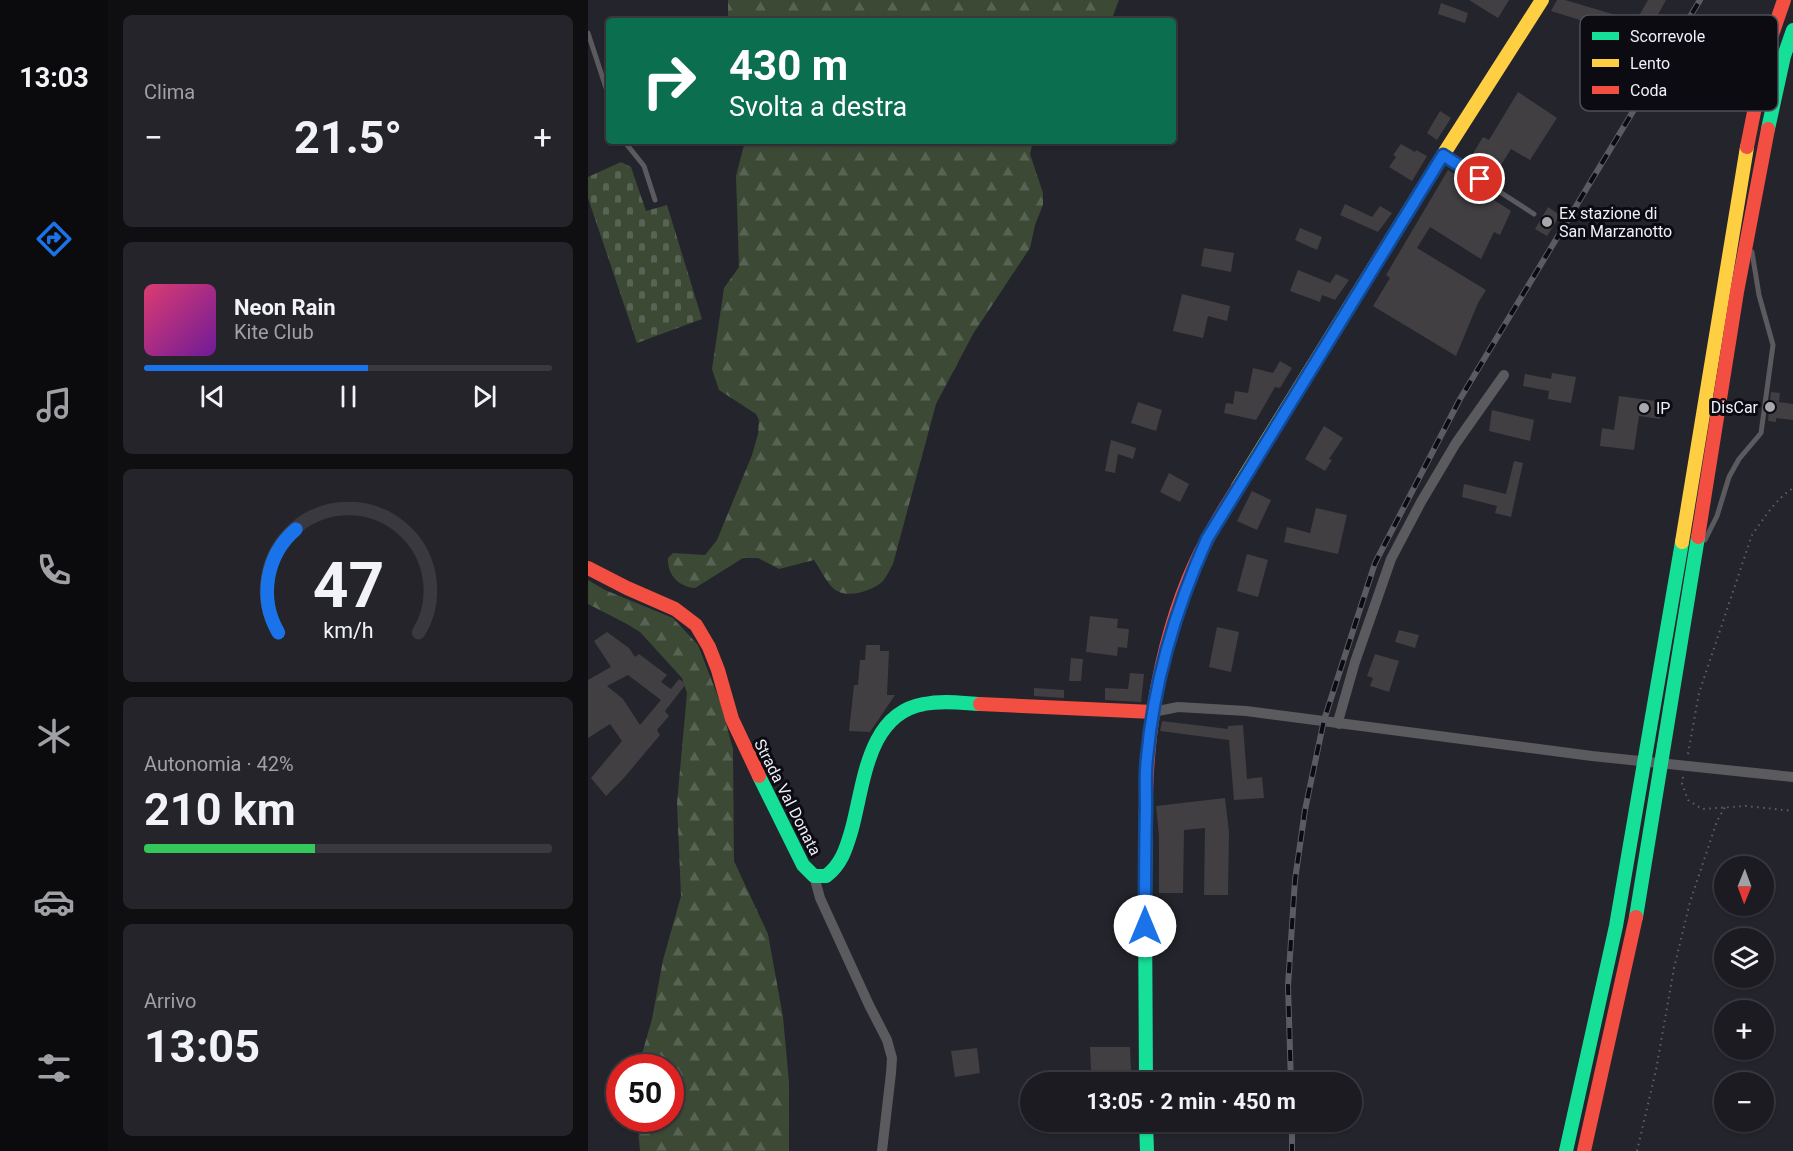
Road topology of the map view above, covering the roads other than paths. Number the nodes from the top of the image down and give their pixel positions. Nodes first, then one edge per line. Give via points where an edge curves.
1 (1542, 0) edge
2 (1784, 0) edge
3 (1778, 17) edge
4 (1793, 30) edge
5 (588, 33) edge
6 (1778, 86) edge
7 (606, 88) edge
8 (1754, 111) edge
9 (1772, 111) edge
10 (626, 144) edge
11 (1443, 155) junction
12 (655, 200) dead end
13 (1534, 214) dead end
14 (1749, 230) junction
15 (1504, 375) dead end
16 (1695, 563) junction
17 (588, 567) edge
18 (1153, 712) junction
19 (1339, 724) junction
20 (1793, 777) edge
21 (814, 876) junction
22 (1146, 1072) edge
23 (1146, 1132) edge
24 (882, 1151) edge
25 (1146, 1151) edge
26 (1566, 1151) edge
27 (1584, 1151) edge

1 - 11 main road
2 - 3 main road
4 - 6 main road
5 - 7 lane
8 - 26 main road via 1616,926
9 - 14 main road
10 - 12 lane via 644,166
11 - 13 lane
11 - 18 main road via 1207,539 1172,626
14 - 16 main road
14 - 16 lane via 1759,296 1773,345 1761,433 1729,477 1717,516
15 - 19 street via 1456,443 1391,559 1355,662
16 - 27 main road via 1634,931
17 - 21 main road, Strada Val Donata via 634,592 674,607 695,624 710,646 746,752 804,867
18 - 19 street via 1178,707
18 - 21 main road, Strada Val Donata via 945,702 926,702 908,708 892,718 876,738 840,863 828,875
18 - 22 main road via 1147,758 1145,835
19 - 20 street
21 - 24 street via 820,898 892,1058
23 - 25 main road

